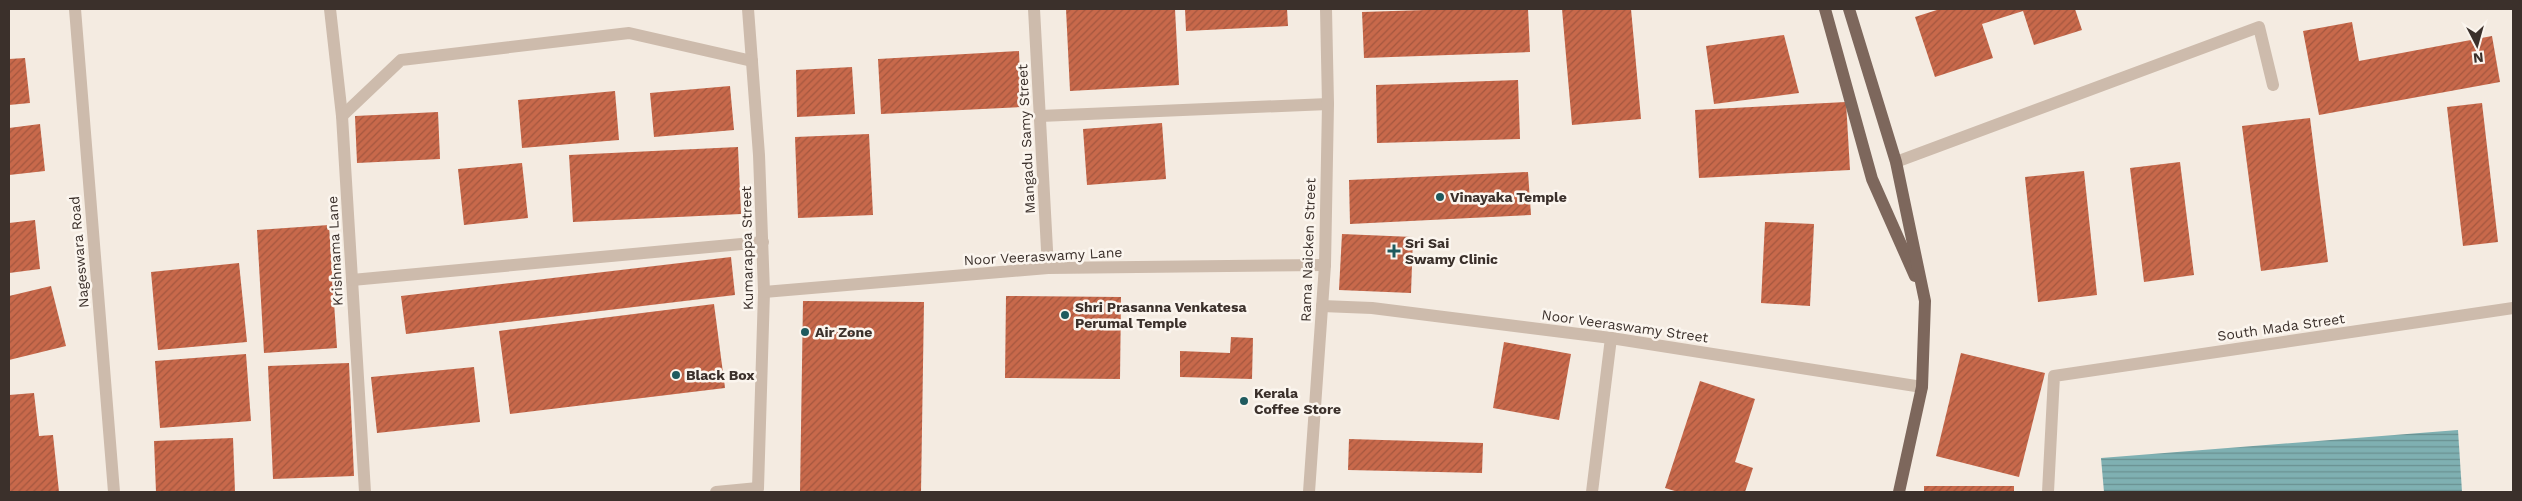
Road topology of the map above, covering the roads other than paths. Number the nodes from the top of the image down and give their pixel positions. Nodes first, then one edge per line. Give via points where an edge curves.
1 (75, 9) edge
2 (330, 9) edge
3 (748, 9) edge
4 (1034, 9) edge
5 (1326, 9) edge
6 (1825, 9) edge
7 (1849, 9) edge
8 (752, 61) junction
9 (2273, 85) dead end
10 (1328, 104) junction
11 (342, 116) junction
12 (1040, 116) junction
13 (1896, 162) junction
14 (763, 242) junction
15 (1325, 265) junction
16 (1048, 268) junction
17 (352, 280) junction
18 (764, 292) junction
19 (1925, 300) junction
20 (1322, 306) junction
21 (2513, 308) edge
22 (1611, 338) junction
23 (1922, 387) junction
24 (760, 490) edge
25 (114, 492) edge
26 (364, 492) edge
27 (716, 492) edge
28 (1309, 492) edge
29 (1592, 492) edge
30 (1899, 492) edge
31 (2048, 492) edge

1 - 25 street, Nageswara Road
2 - 11 street, Krishnama Lane
3 - 8 street, Kumarappa Street
4 - 12 street, Mangadu Samy Street
5 - 10 street, Rama Naicken Street
6 - 19 main road via 1872,179
7 - 13 main road
8 - 11 street via 629,33 401,60
8 - 14 street, Kumarappa Street
9 - 13 street via 2259,27
10 - 12 street
10 - 15 street, Rama Naicken Street
11 - 17 street, Krishnama Lane
12 - 16 street, Mangadu Samy Street
13 - 19 main road
14 - 17 street
14 - 18 street, Kumarappa Street
15 - 16 street, Noor Veeraswamy Lane
15 - 20 street, Rama Naicken Street
16 - 18 street, Noor Veeraswamy Lane
17 - 26 street, Krishnama Lane
18 - 24 street, Kumarappa Street
19 - 23 main road
20 - 22 street, Noor Veeraswamy Street via 1372,308
20 - 28 street, Rama Naicken Street
21 - 31 street, South Mada Street via 2054,376
22 - 23 street, Noor Veeraswamy Street
22 - 29 street
23 - 30 main road
24 - 27 street

